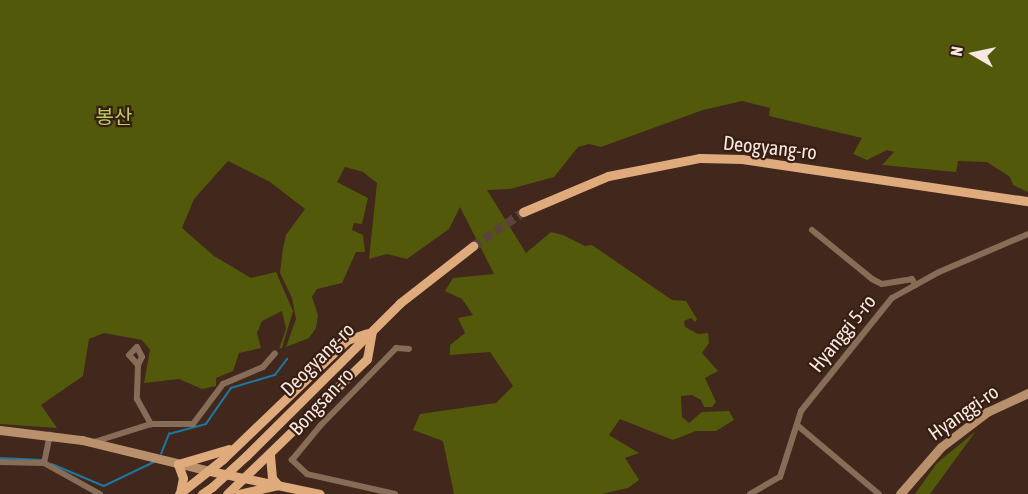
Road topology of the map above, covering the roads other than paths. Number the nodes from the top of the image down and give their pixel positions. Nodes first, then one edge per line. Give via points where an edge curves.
1 (1025, 200) edge
2 (523, 213) tunnel mouth
3 (812, 230) dead end
4 (1028, 234) edge
5 (473, 246) tunnel mouth
6 (913, 282) junction
7 (372, 331) junction
8 (410, 349) dead end
9 (275, 353) dead end
10 (138, 365) dead end
11 (1028, 393) edge
12 (151, 424) junction
13 (796, 425) junction
14 (0, 430) edge
15 (50, 434) junction
16 (93, 443) junction
17 (238, 444) junction
18 (270, 453) junction
19 (0, 462) edge
20 (44, 463) junction
21 (178, 464) junction
22 (210, 471) junction
23 (244, 478) junction
24 (278, 485) junction
25 (100, 494) edge
26 (179, 494) edge
27 (202, 494) edge
28 (226, 494) edge
29 (239, 494) edge
30 (320, 494) edge
31 (395, 494) edge
32 (750, 494) edge
33 (879, 494) edge
34 (900, 494) edge

1 - 2 main road, Deogyang-ro via 742,159 700,158 608,176
3 - 6 street via 872,279 882,284
4 - 6 street, Hyanggi 5-ro
5 - 7 main road, Deogyang-ro via 400,303
6 - 13 street, Hyanggi 5-ro via 892,298 808,400
7 - 17 main road via 347,340
7 - 18 main road via 367,359
7 - 27 main road, Deogyang-ro, bridge via 246,456
8 - 31 street, Bongsan-ro via 396,348 292,460 307,474
9 - 12 street via 263,367 223,384 193,424
10 - 12 street via 137,399
11 - 34 main road, Hyanggi-ro via 1004,402 941,447
12 - 16 street
13 - 32 street, Hyanggi 5-ro via 780,477
13 - 33 street
14 - 15 main road
15 - 16 main road
15 - 20 street
16 - 21 main road
17 - 21 main road via 212,457
17 - 22 main road
18 - 23 main road
18 - 24 main road via 272,478
19 - 20 street
20 - 25 street
21 - 22 main road
21 - 26 main road via 183,478
22 - 23 main road
22 - 26 main road
23 - 24 main road
23 - 28 main road
24 - 29 main road
24 - 30 main road

